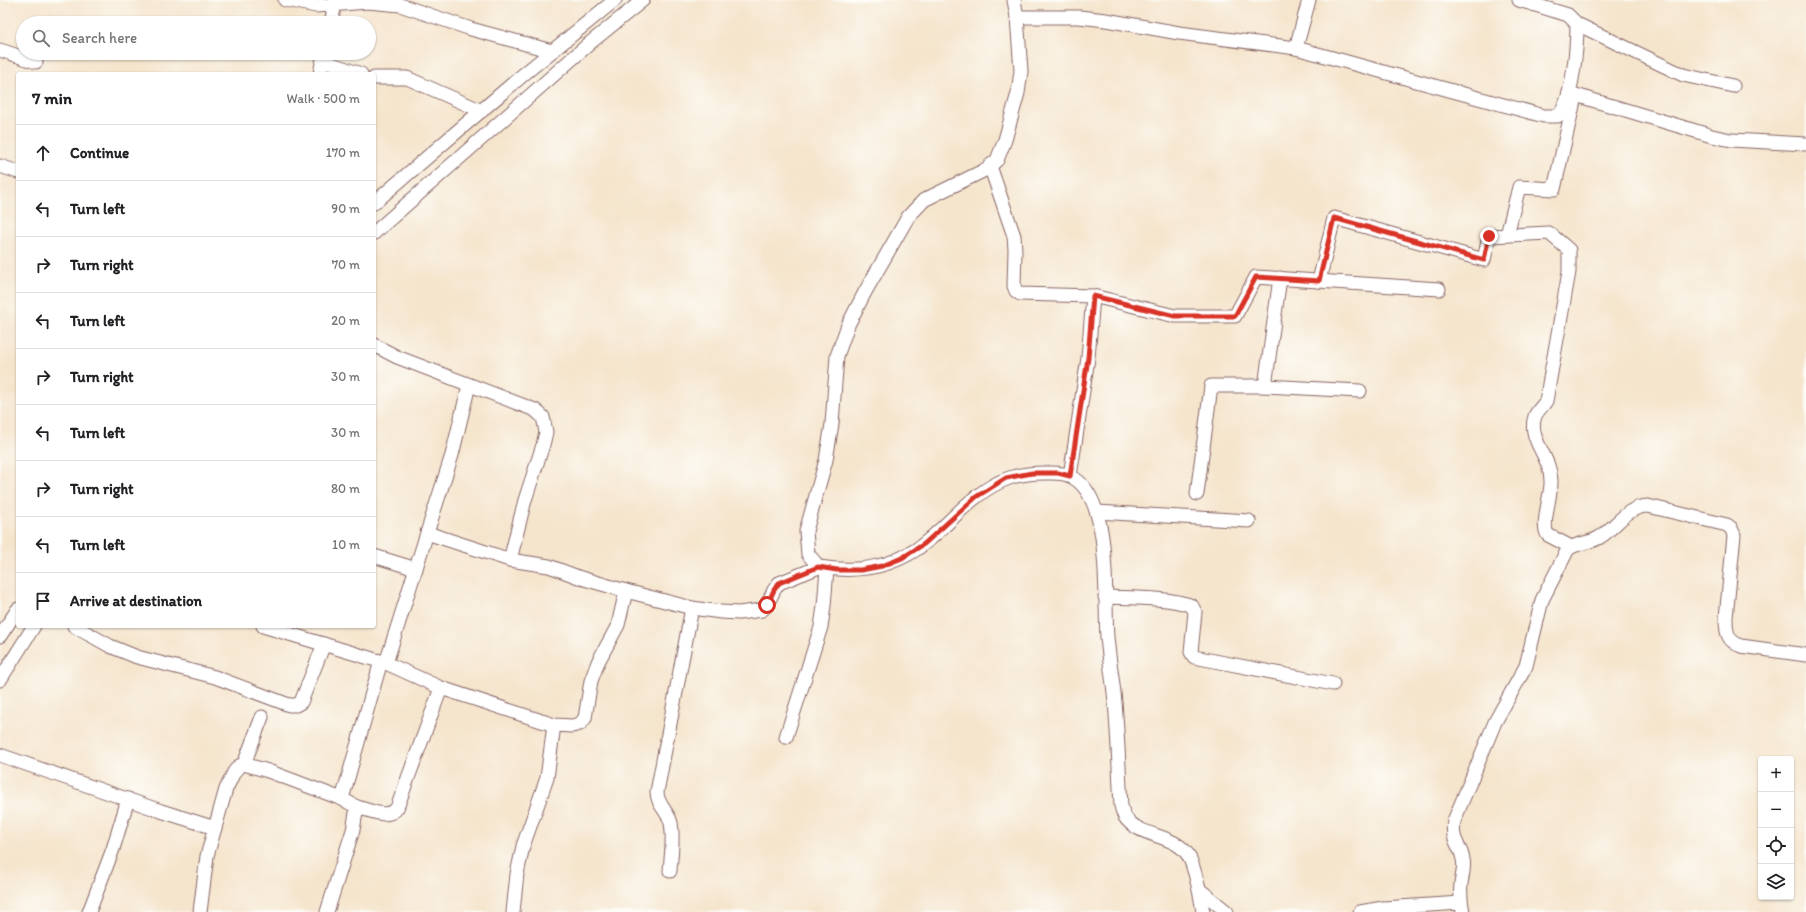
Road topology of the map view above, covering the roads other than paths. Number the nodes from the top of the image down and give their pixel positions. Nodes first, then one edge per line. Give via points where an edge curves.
1 (285, 0) edge
2 (615, 0) edge
3 (643, 0) edge
4 (1014, 0) edge
5 (1309, 0) edge
6 (1519, 0) edge
7 (335, 4) junction
8 (332, 16) edge
9 (1017, 17) junction
10 (1578, 24) junction
11 (1296, 48) junction
12 (0, 50) edge
13 (552, 51) junction
14 (16, 55) edge
15 (30, 60) edge
16 (323, 60) edge
17 (331, 60) edge
18 (36, 62) dead end
19 (320, 72) edge
20 (358, 72) edge
21 (376, 78) edge
22 (1733, 86) dead end
23 (1572, 94) junction
24 (482, 110) junction
25 (1806, 144) edge
26 (0, 166) edge
27 (990, 166) junction
28 (16, 171) edge
29 (376, 200) edge
30 (376, 231) edge
31 (1507, 235) junction
32 (1280, 278) junction
33 (1319, 281) junction
34 (1439, 290) dead end
35 (1093, 296) junction
36 (376, 346) edge
37 (469, 385) junction
38 (1265, 386) junction
39 (1360, 390) dead end
40 (1070, 476) junction
41 (1197, 494) dead end
42 (1097, 512) junction
43 (1249, 521) dead end
44 (427, 534) junction
45 (1571, 547) junction
46 (376, 557) edge
47 (510, 560) junction
48 (416, 568) junction
49 (823, 568) junction
50 (626, 591) junction
51 (1105, 597) junction
52 (692, 608) junction
53 (16, 612) edge
54 (33, 628) edge
55 (78, 628) edge
56 (270, 628) edge
57 (0, 636) edge
58 (324, 644) junction
59 (1806, 655) edge
60 (383, 662) junction
61 (0, 680) edge
62 (1333, 684) dead end
63 (441, 688) junction
64 (262, 717) dead end
65 (554, 725) junction
66 (786, 737) dead end
67 (0, 755) edge
68 (244, 764) junction
69 (128, 799) junction
70 (342, 800) junction
71 (357, 807) junction
72 (215, 828) junction
73 (670, 871) dead end
74 (1200, 890) junction
75 (1462, 907) edge
76 (89, 912) edge
77 (200, 912) edge
78 (327, 912) edge
79 (513, 912) edge
80 (1203, 912) edge
81 (1227, 912) edge
82 (1360, 912) edge

1 - 7 street via 316,6
2 - 13 street
3 - 30 street via 590,43
4 - 9 street
5 - 11 street
6 - 10 street via 1568,15
7 - 8 street
7 - 13 street via 383,2 400,5 471,29
9 - 11 street via 1079,17
9 - 27 street via 1021,71 1018,93 1005,140 997,160
10 - 22 street via 1683,75
10 - 23 street
11 - 23 street via 1544,116 1558,116 1564,111
12 - 14 street
13 - 24 street
15 - 18 street
16 - 19 street
17 - 20 street
21 - 24 street via 407,78
23 - 25 street via 1712,136 1731,140
23 - 31 street via 1554,189 1519,187
24 - 29 street
26 - 28 street
27 - 35 street via 1014,236 1016,291 1020,294
27 - 49 street via 915,207 848,325 837,356 832,424 826,460 806,531 808,554
31 - 33 street via 1489,236 1484,260 1334,218
31 - 45 street via 1549,233 1568,250 1568,272 1546,401 1535,416 1534,433 1551,474 1546,532
32 - 33 street
32 - 35 street via 1256,277 1235,316 1175,316
32 - 38 street
33 - 34 street
35 - 40 street via 1088,358
36 - 37 street
37 - 44 street via 452,455
37 - 47 street via 535,410 543,417 545,425 543,445 525,500
38 - 39 street
38 - 41 street via 1211,386
40 - 42 street via 1090,495
40 - 49 street via 1058,473 1032,473 1006,478 976,497 924,544 902,558 882,566 861,570
42 - 43 street
42 - 51 street via 1104,546
44 - 47 street
44 - 48 street
45 - 59 street via 1600,537 1640,506 1727,525 1734,535 1726,618 1729,639 1741,646
45 - 75 street via 1564,555 1542,600 1526,666 1495,722 1454,821 1454,841 1463,861
46 - 48 street
47 - 50 street via 549,566
48 - 60 street
49 - 52 street via 779,583 762,610 739,613
49 - 66 street via 824,606 821,627
50 - 52 street
50 - 65 street via 618,625 590,681 585,718 580,724 572,726
51 - 62 street via 1173,602 1192,606 1195,612 1191,652 1194,657
51 - 74 street via 1115,701 1121,806 1125,817 1133,825 1177,844 1188,855
52 - 73 street via 657,792 657,800 671,824
53 - 57 street
54 - 61 street
55 - 58 street via 137,657 215,677 289,705 301,702
56 - 58 street
58 - 60 street
60 - 63 street
60 - 70 street
63 - 65 street
63 - 71 street via 397,808 394,812 383,814
64 - 68 street
65 - 79 street via 547,778 523,846
67 - 69 street
68 - 70 street
68 - 72 street via 234,772 226,789
69 - 72 street
69 - 76 street via 114,849
70 - 71 street
71 - 78 street
72 - 77 street via 207,856
74 - 80 street
74 - 81 street
75 - 82 street via 1383,908

